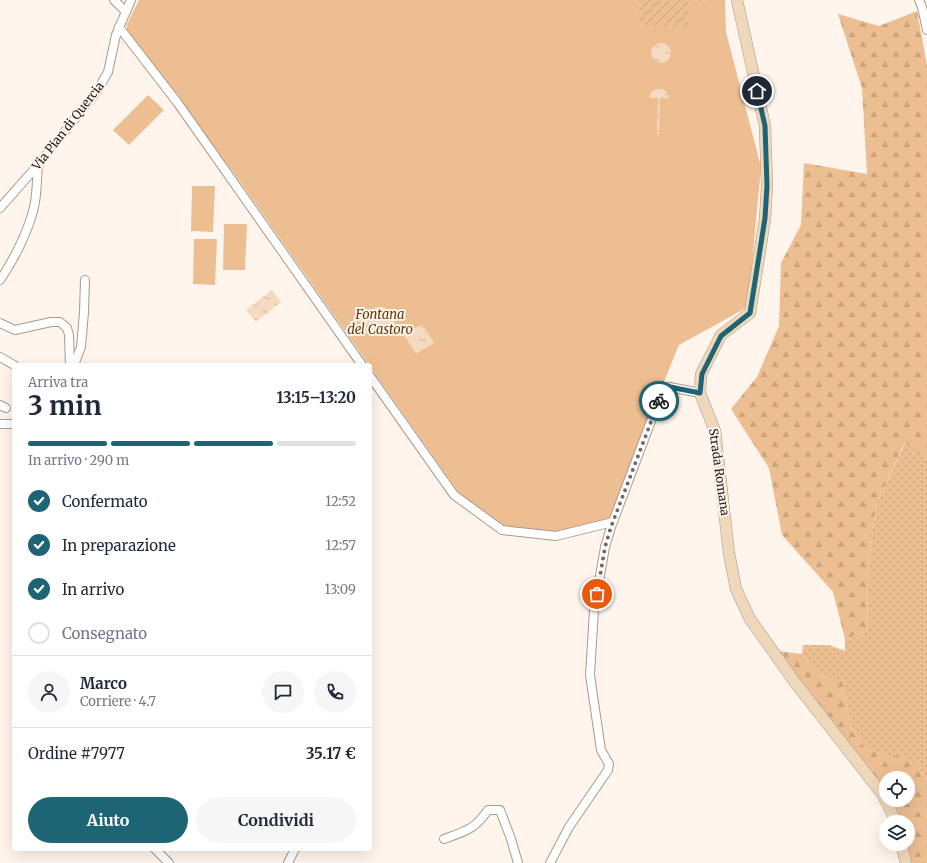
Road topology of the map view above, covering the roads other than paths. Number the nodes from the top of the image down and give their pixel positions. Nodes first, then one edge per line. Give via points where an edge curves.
1 (114, 0) edge
2 (131, 0) edge
3 (737, 0) edge
4 (919, 0) edge
5 (125, 11) junction
6 (119, 27) junction
7 (927, 30) edge
8 (38, 165) junction
9 (0, 208) edge
10 (0, 280) edge
11 (85, 280) dead end
12 (0, 323) edge
13 (0, 357) edge
14 (70, 363) edge
15 (75, 363) edge
16 (361, 363) edge
17 (12, 364) edge
18 (372, 379) edge
19 (700, 393) junction
20 (0, 424) edge
21 (12, 424) edge
22 (613, 522) junction
23 (893, 815) edge
24 (444, 839) dead end
25 (157, 851) edge
26 (295, 851) edge
27 (903, 851) edge
28 (169, 863) edge
29 (288, 863) edge
30 (518, 863) edge
31 (550, 863) edge
32 (906, 863) edge

1 - 5 street
2 - 5 street, Via Pian di Quercia
3 - 19 street, Strada Romana via 765,126 765,218 750,313 721,336 702,374
4 - 7 street
5 - 6 street, Via Pian di Quercia
6 - 8 street, Via Pian di Quercia via 108,72 97,91
6 - 16 street via 177,102
8 - 9 street, Via Pian di Quercia
8 - 10 street via 35,203 11,264
11 - 15 street via 81,347
12 - 14 street via 15,330 60,322 67,328 69,335
13 - 17 street
18 - 22 street via 454,495 502,530 556,536
19 - 22 street via 670,387 662,392
19 - 23 street, Strada Romana via 715,431 729,553 736,589 750,620 883,795
20 - 21 street
22 - 31 street via 605,547 594,610 590,675 601,750 610,764 569,827
24 - 30 street via 468,830 480,822 488,810 500,810
25 - 28 street
26 - 29 street
27 - 32 street

